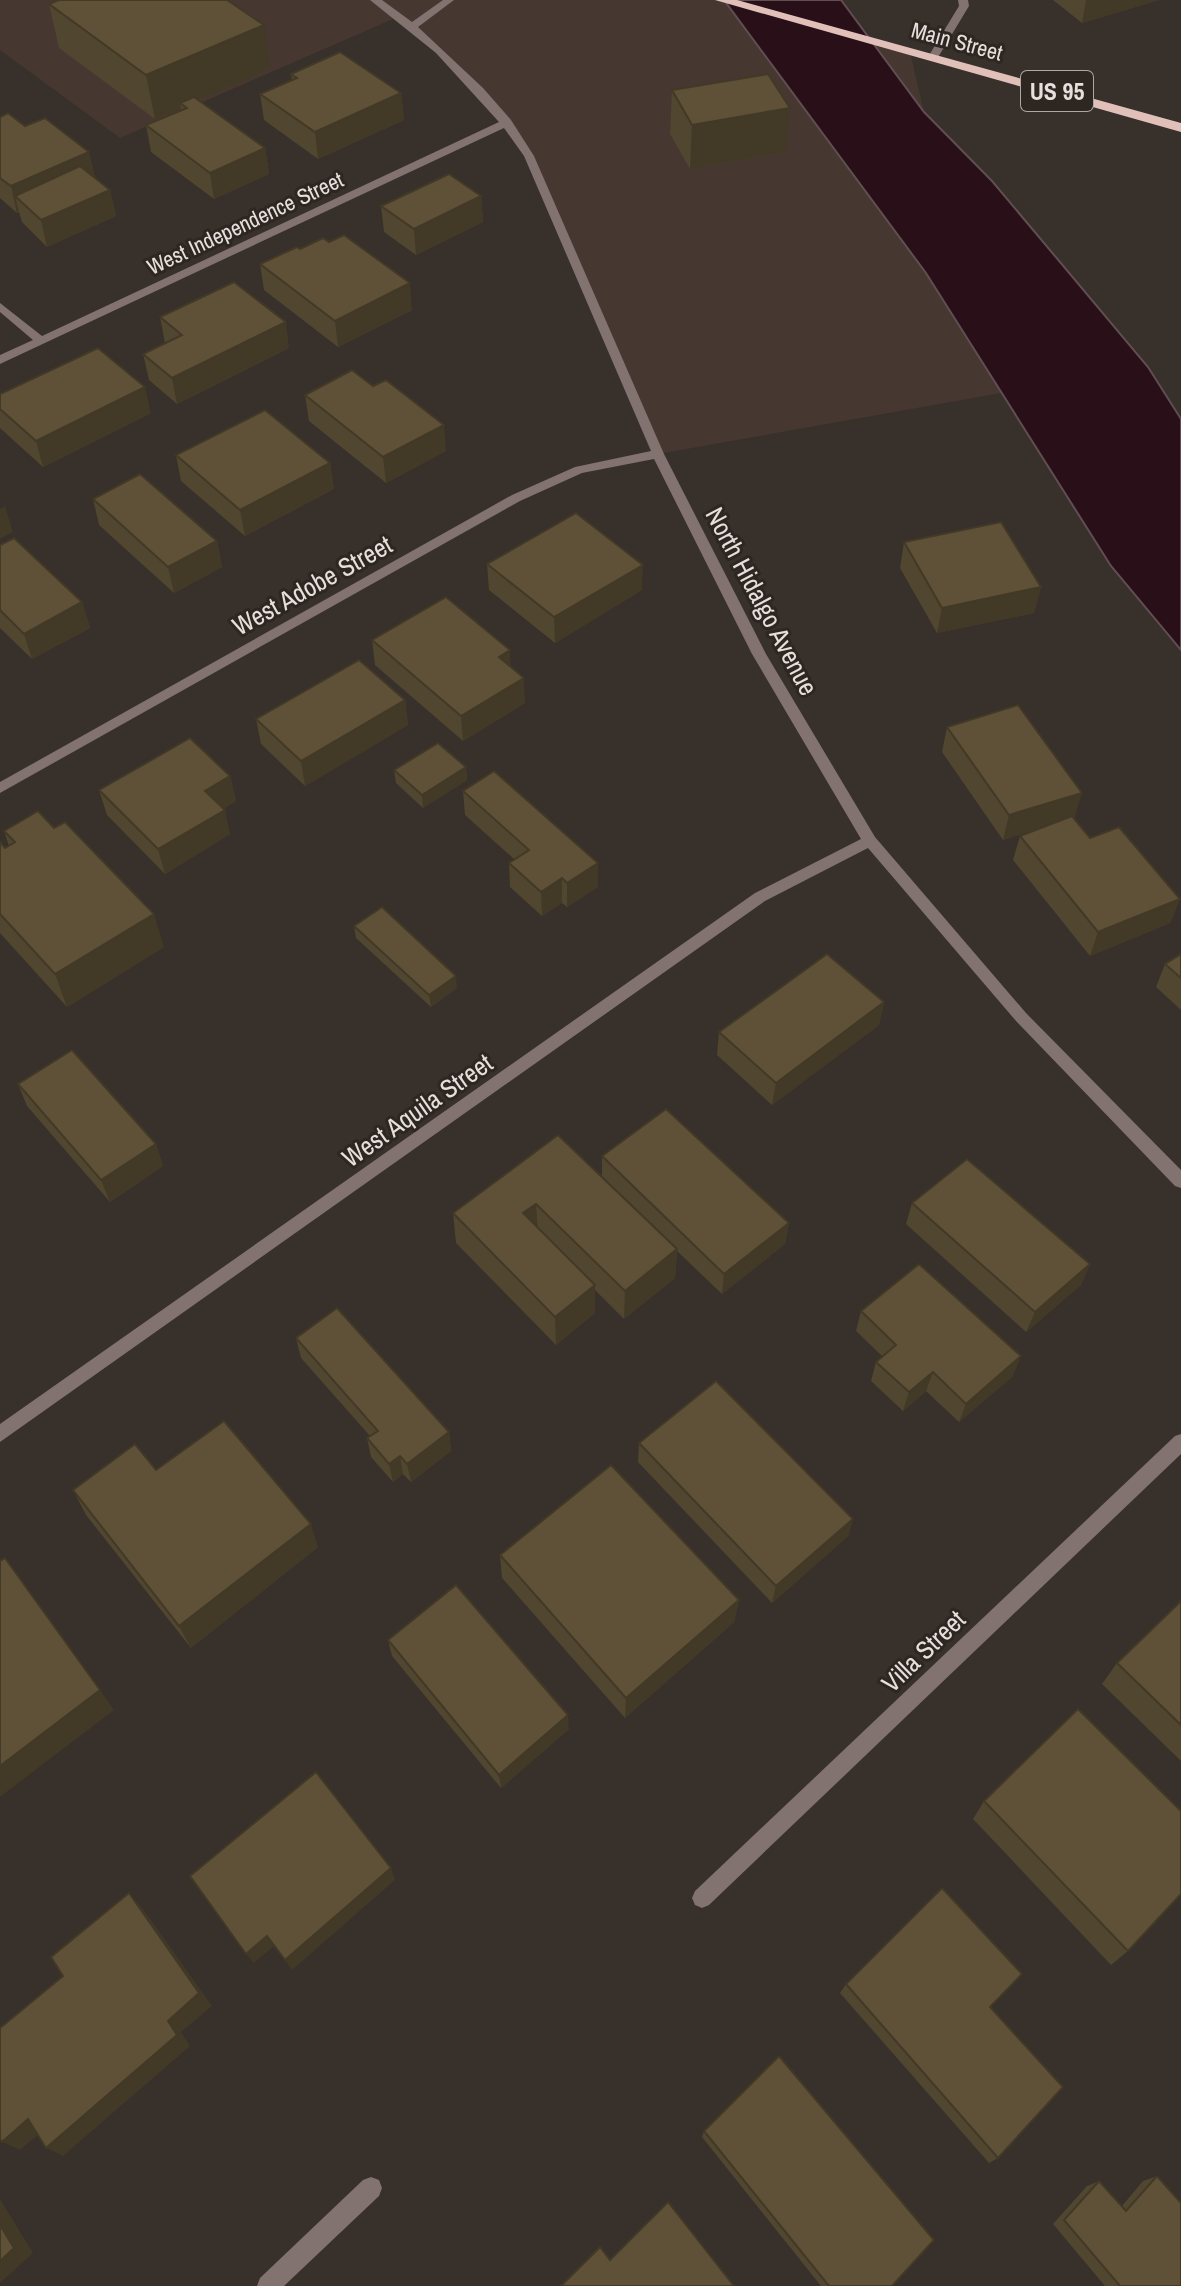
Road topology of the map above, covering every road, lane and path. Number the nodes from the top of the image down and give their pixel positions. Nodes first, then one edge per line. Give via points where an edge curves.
1 (375, 0) edge
2 (449, 0) edge
3 (723, 0) edge
4 (963, 0) edge
5 (413, 26) junction
6 (933, 57) junction
7 (507, 122) junction
8 (1181, 128) edge
9 (0, 306) edge
10 (41, 341) junction
11 (0, 360) edge
12 (658, 454) junction
13 (0, 788) edge
14 (870, 841) junction
15 (1181, 1181) edge
16 (0, 1434) edge
17 (1181, 1442) edge
18 (702, 1898) dead end
19 (371, 2188) dead end
20 (268, 2286) edge

1 - 5 street, North Hidalgo Avenue
2 - 5 street
3 - 6 highway, Main Street / US 95
4 - 6 street
5 - 7 street, North Hidalgo Avenue
6 - 8 highway, Main Street / US 95
7 - 10 street, West Independence Street
7 - 12 street, North Hidalgo Avenue via 529,156
9 - 10 street
10 - 11 street, West Independence Street
12 - 13 street, West Adobe Street via 579,470 516,498
12 - 14 street, North Hidalgo Avenue via 759,654
14 - 15 street, North Hidalgo Avenue via 1021,1017
14 - 16 street, West Aquila Street via 760,897
17 - 18 street, Villa Street
19 - 20 street

